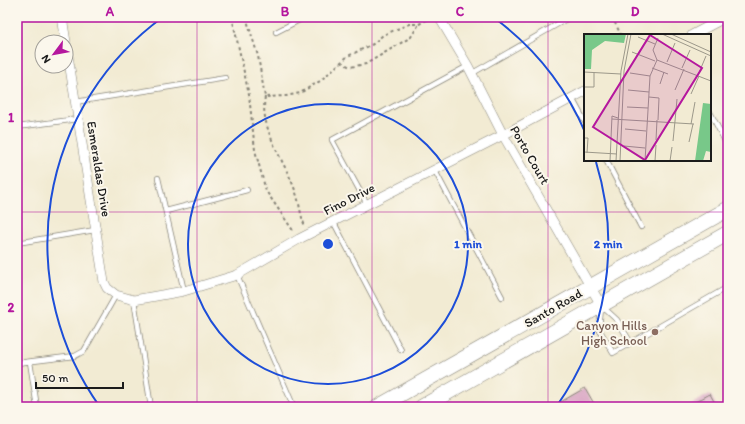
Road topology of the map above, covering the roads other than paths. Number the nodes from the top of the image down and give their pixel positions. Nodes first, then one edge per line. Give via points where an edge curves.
1 (62, 17) edge
2 (305, 17) edge
3 (440, 17) edge
4 (570, 17) edge
5 (726, 17) edge
6 (276, 32) dead end
7 (65, 34) edge
8 (694, 34) edge
9 (469, 70) junction
10 (71, 74) edge
11 (226, 78) dead end
12 (584, 92) edge
13 (572, 98) junction
14 (75, 102) junction
15 (711, 114) edge
16 (78, 119) junction
17 (584, 120) edge
18 (17, 127) edge
19 (503, 135) junction
20 (728, 147) edge
21 (607, 161) edge
22 (434, 169) junction
23 (158, 178) dead end
24 (247, 190) dead end
25 (367, 204) junction
26 (728, 208) edge
27 (166, 211) junction
28 (333, 221) junction
29 (642, 227) dead end
30 (95, 230) junction
31 (728, 233) edge
32 (17, 243) edge
33 (237, 275) junction
34 (591, 286) junction
35 (728, 287) edge
36 (184, 291) junction
37 (116, 295) junction
38 (502, 297) dead end
39 (134, 300) junction
40 (601, 305) junction
41 (631, 343) junction
42 (401, 350) dead end
43 (30, 362) junction
44 (17, 363) edge
45 (293, 405) dead end
46 (37, 407) edge
47 (151, 407) edge
48 (378, 407) edge
49 (422, 407) edge

1 - 7 street, Esmeraldas Drive
2 - 6 lane
3 - 9 street, Porto Court
4 - 9 lane
5 - 8 street
9 - 19 street, Porto Court
9 - 25 lane via 332,140
10 - 14 street, Esmeraldas Drive
11 - 14 lane
12 - 13 street, Fino Drive
13 - 17 lane
13 - 19 street, Fino Drive
14 - 16 street, Esmeraldas Drive
15 - 20 lane
16 - 18 lane
16 - 30 street, Esmeraldas Drive
19 - 22 street, Fino Drive
19 - 34 street, Porto Court
21 - 29 lane
22 - 25 street, Fino Drive
22 - 38 lane
23 - 27 lane
24 - 27 lane
25 - 28 street, Fino Drive
26 - 34 main road, Santo Road
27 - 36 lane
28 - 33 street, Fino Drive
28 - 42 lane
30 - 32 lane
30 - 37 street, Esmeraldas Drive via 104,282
31 - 40 main road, Santo Road
33 - 36 street, Fino Drive
33 - 45 lane
34 - 40 street, Porto Court
34 - 48 main road, Santo Road
35 - 41 lane
36 - 39 street, Fino Drive
37 - 39 street, Fino Drive
37 - 43 lane via 84,351 75,356
39 - 47 lane
40 - 41 lane via 617,320
40 - 41 lane via 599,329 613,353
40 - 49 main road, Santo Road
43 - 44 lane
43 - 46 lane

